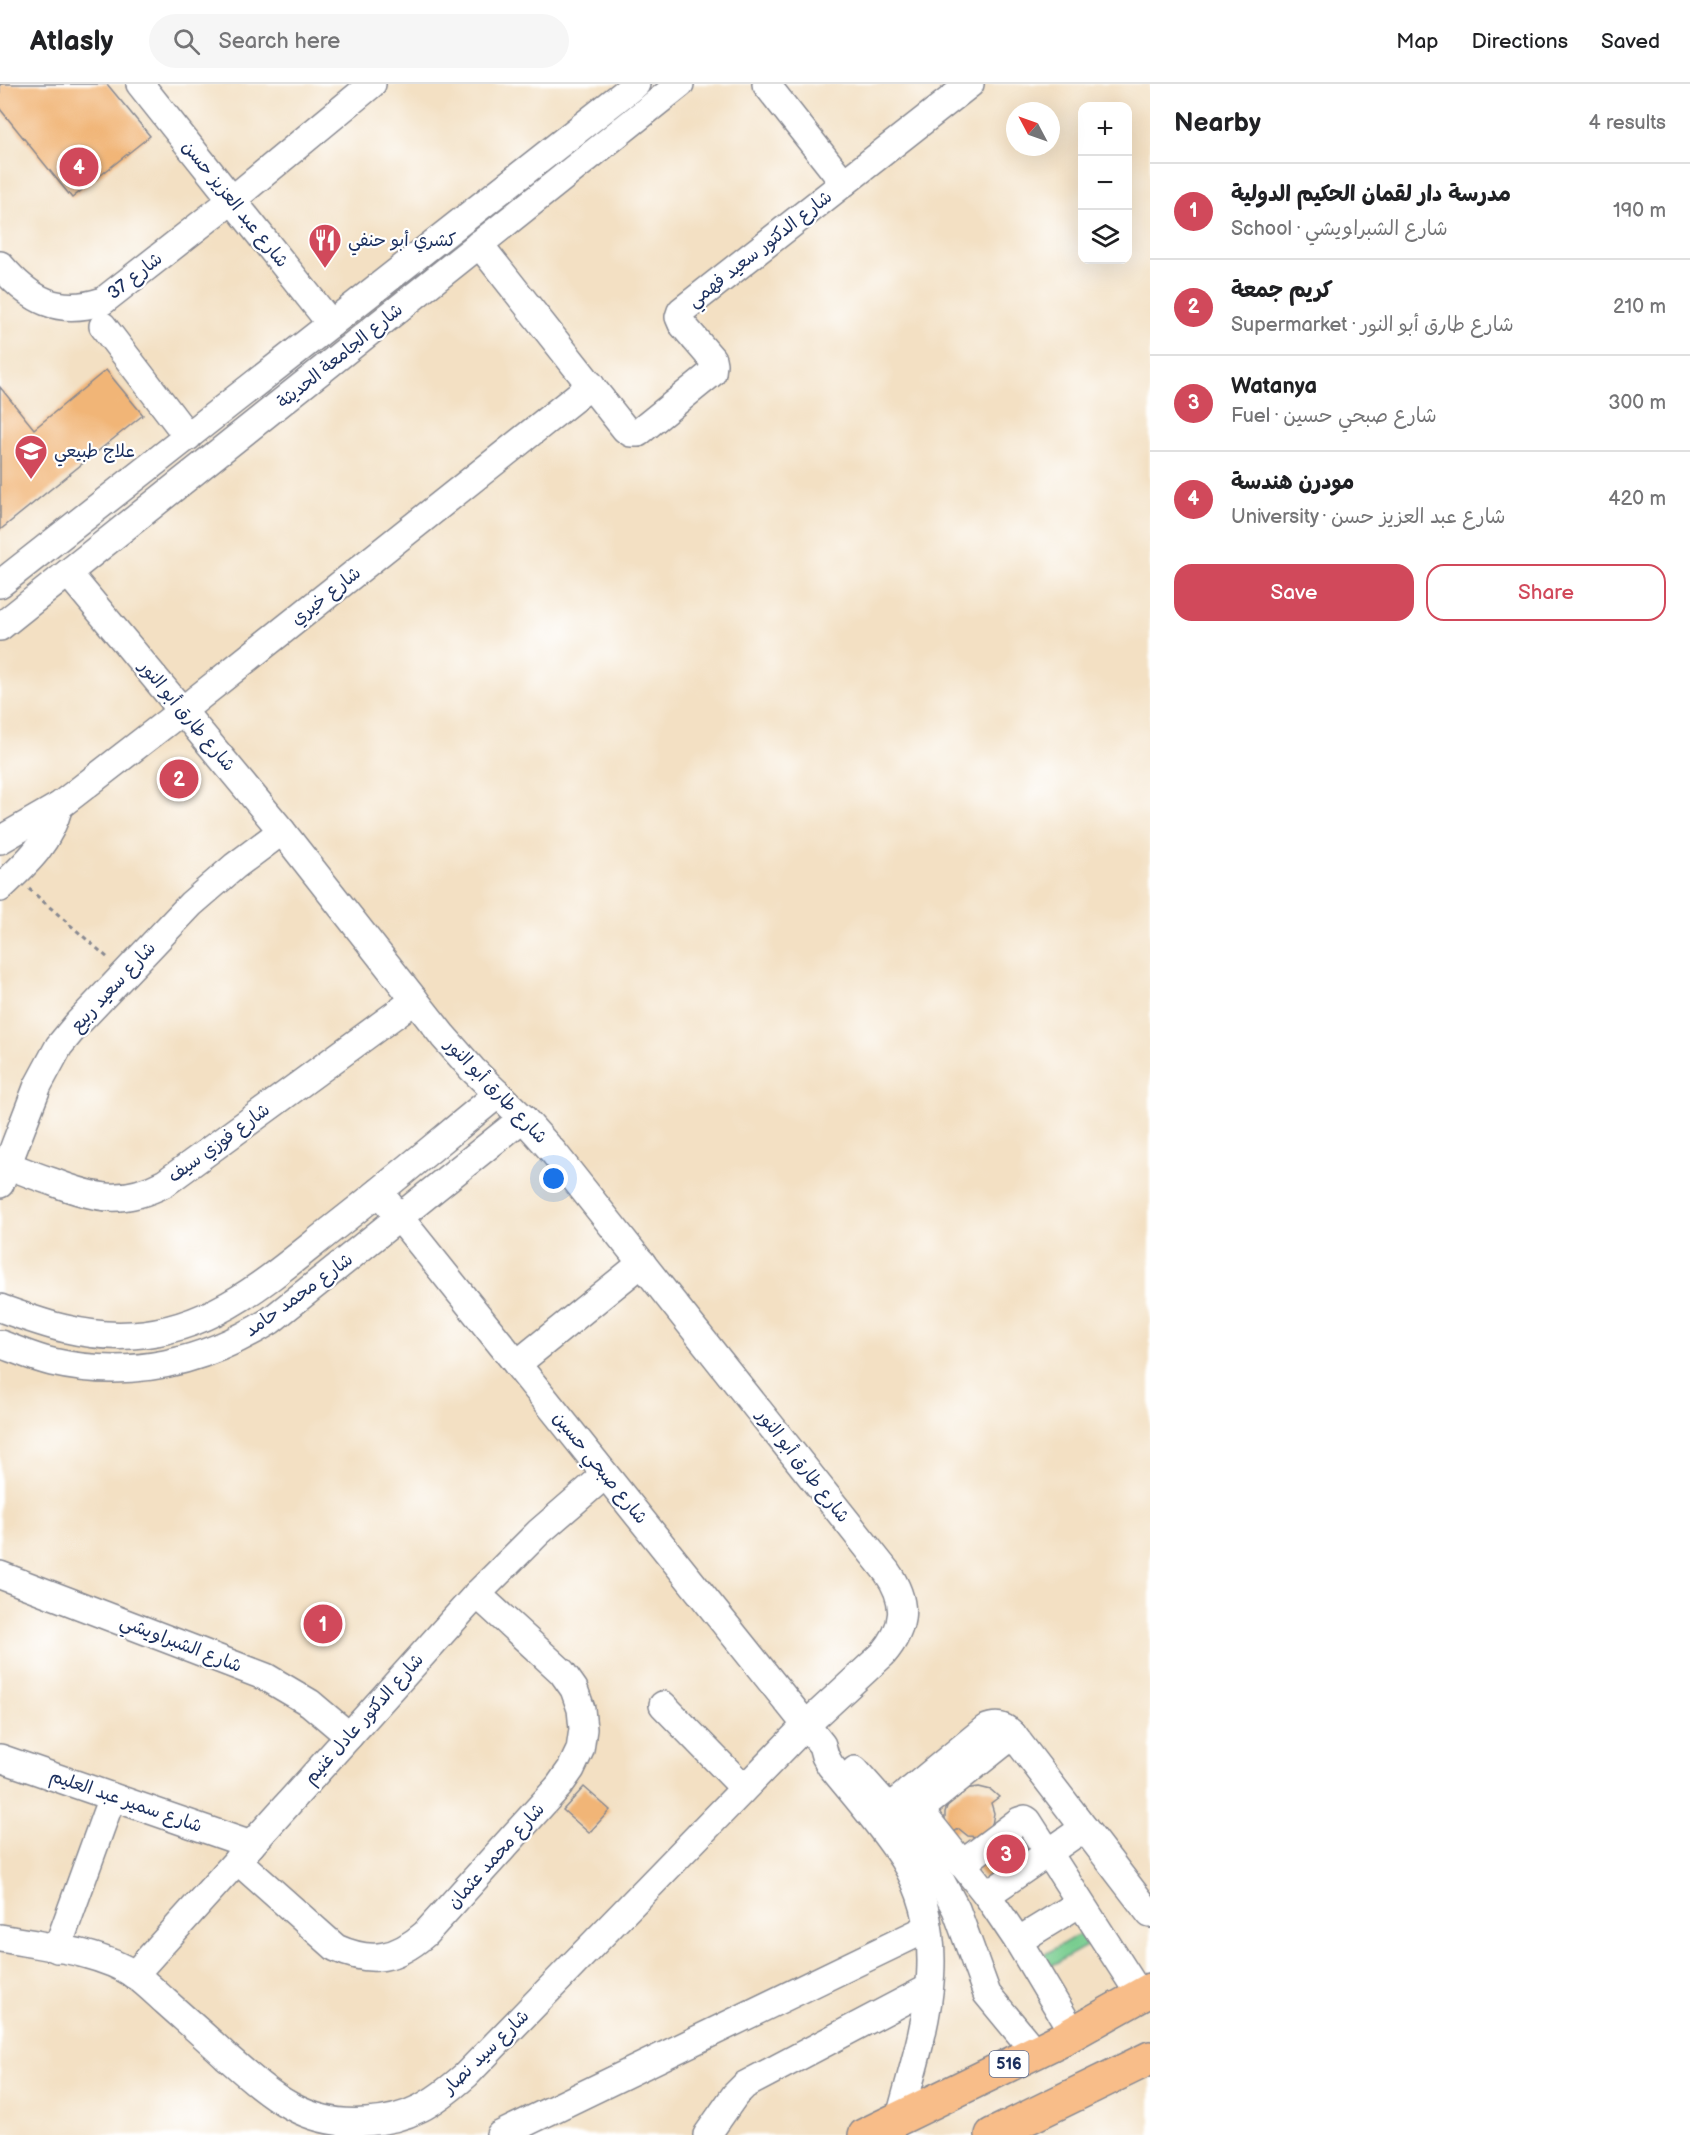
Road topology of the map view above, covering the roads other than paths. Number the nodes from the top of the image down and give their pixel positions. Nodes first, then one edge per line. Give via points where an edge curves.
1 (140, 84) edge
2 (372, 84) edge
3 (636, 84) edge
4 (680, 84) edge
5 (766, 84) edge
6 (970, 84) edge
7 (513, 181) junction
8 (844, 183) junction
9 (232, 200) junction
10 (530, 204) junction
11 (479, 244) junction
12 (0, 266) edge
13 (331, 324) junction
14 (103, 326) dead end
15 (591, 386) junction
16 (188, 437) junction
17 (68, 573) junction
18 (0, 584) edge
19 (0, 627) edge
20 (183, 710) junction
21 (59, 806) junction
22 (282, 831) junction
23 (0, 840) edge
24 (7, 882) edge
25 (415, 1000) junction
26 (498, 1094) junction
27 (523, 1118) junction
28 (2, 1170) edge
29 (379, 1192) junction
30 (400, 1218) junction
31 (642, 1263) junction
32 (0, 1308) edge
33 (0, 1344) edge
34 (517, 1364) junction
35 (605, 1475) junction
36 (0, 1575) edge
37 (477, 1594) junction
38 (663, 1705) dead end
39 (814, 1735) junction
40 (349, 1736) junction
41 (0, 1758) edge
42 (744, 1788) junction
43 (112, 1797) junction
44 (905, 1808) junction
45 (1084, 1828) junction
46 (1049, 1852) junction
47 (244, 1853) junction
48 (962, 1864) junction
49 (987, 1895) junction
50 (1080, 1903) junction
51 (1150, 1914) edge
52 (928, 1928) junction
53 (0, 1938) edge
54 (1018, 1941) junction
55 (968, 1944) junction
56 (57, 1949) junction
57 (932, 1960) junction
58 (134, 1975) junction
59 (929, 1988) junction
60 (1145, 1993) edge
61 (1073, 2033) junction
62 (1035, 2052) junction
63 (1150, 2058) edge
64 (900, 2117) junction
65 (1036, 2123) edge
66 (500, 2135) edge
67 (707, 2135) edge
68 (865, 2135) edge
69 (992, 2135) edge

1 - 9 street, شارع عبد العزيز حسن
2 - 9 street, شارع 37
3 - 7 street, شارع الجامعة الحديثة
4 - 10 street, شارع الجامعة الحديثة
5 - 8 street
6 - 8 street, شارع الدكتور سعيد فهمي
7 - 10 street
7 - 13 street, شارع الجامعة الحديثة
8 - 15 street, شارع الدكتور سعيد فهمي via 681,311 680,321 712,359 709,378 642,431 631,433
9 - 12 street, شارع 37 via 103,301 86,306 66,308 47,303 30,294
9 - 13 street, شارع عبد العزيز حسن
10 - 11 street, شارع الجامعة الحديثة
11 - 15 street
11 - 17 street, شارع الجامعة الحديثة
13 - 16 street, شارع الجامعة الحديثة
14 - 16 street
15 - 20 street, شارع خيري
16 - 18 street, شارع الجامعة الحديثة
17 - 19 street, شارع الجامعة الحديثة
17 - 20 street, شارع طارق أبو النور
20 - 21 street, شارع خيري
20 - 22 street, شارع طارق أبو النور
21 - 23 street, شارع خيري
21 - 24 street via 47,838
22 - 25 street, شارع طارق أبو النور
22 - 28 street, شارع سعيد ربيع via 213,884 78,1023 51,1058
25 - 26 street, شارع طارق أبو النور via 456,1052
25 - 28 street, شارع فوزي سيف via 150,1191 101,1198
26 - 27 street, شارع طارق أبو النور
26 - 29 street, شارع محمد حامد
27 - 30 street, شارع محمد حامد
27 - 31 street, شارع طارق أبو النور
29 - 30 street, شارع صبحي حسين
29 - 32 street, شارع محمد حامد via 250,1293 183,1326 133,1335 83,1333
30 - 33 street, شارع محمد حامد via 270,1321 228,1345 192,1359 106,1370 49,1361
30 - 34 street, شارع صبحي حسين
31 - 34 street
31 - 39 street, شارع طارق أبو النور via 896,1584 902,1613 893,1643
34 - 35 street, شارع صبحي حسين
35 - 37 street, شارع الدكتور عادل غنيم via 539,1532
35 - 39 street, شارع صبحي حسين
36 - 40 street, شارع الشبراويشي via 266,1677 310,1703
37 - 40 street, شارع الدكتور عادل غنيم
37 - 47 street, شارع محمد عثمان via 562,1672 574,1689 583,1729 580,1750 559,1786 425,1934 393,1955 354,1956 336,1948
38 - 42 street
39 - 42 street, شارع سيد نصار
39 - 44 street, شارع صبحي حسين
39 - 52 street, شارع صبحي حسين via 830,1765 903,1860 923,1904
40 - 47 street, شارع الدكتور عادل غنيم
41 - 43 street, شارع سمير عبد العليم
42 - 58 street, شارع سيد نصار via 466,2075 442,2097 414,2112 383,2121 351,2124 289,2107 263,2089
43 - 47 street, شارع سمير عبد العليم
43 - 56 street
44 - 45 street via 985,1729 1004,1727
44 - 48 street via 942,1839
44 - 55 street, شارع صبحي حسين via 944,1883
45 - 46 street
45 - 51 street
46 - 48 street via 1025,1819
46 - 49 street
46 - 50 street
47 - 58 street, شارع الدكتور عادل غنيم
48 - 49 street
49 - 54 street
50 - 54 street
50 - 60 street
52 - 57 street, شارع صبحي حسين
52 - 66 street
53 - 56 street, شارع سيد نصار
54 - 61 street
55 - 57 street
55 - 62 street, شارع صبحي حسين via 987,1994
56 - 58 street, شارع سيد نصار via 105,1960
57 - 59 street, شارع صبحي حسين
59 - 64 street, شارع صبحي حسين via 925,2023
59 - 67 street via 745,2085
60 - 61 highway, 516
61 - 62 highway, 516
62 - 64 highway, 516
63 - 65 highway
64 - 68 highway, 516
65 - 69 highway

